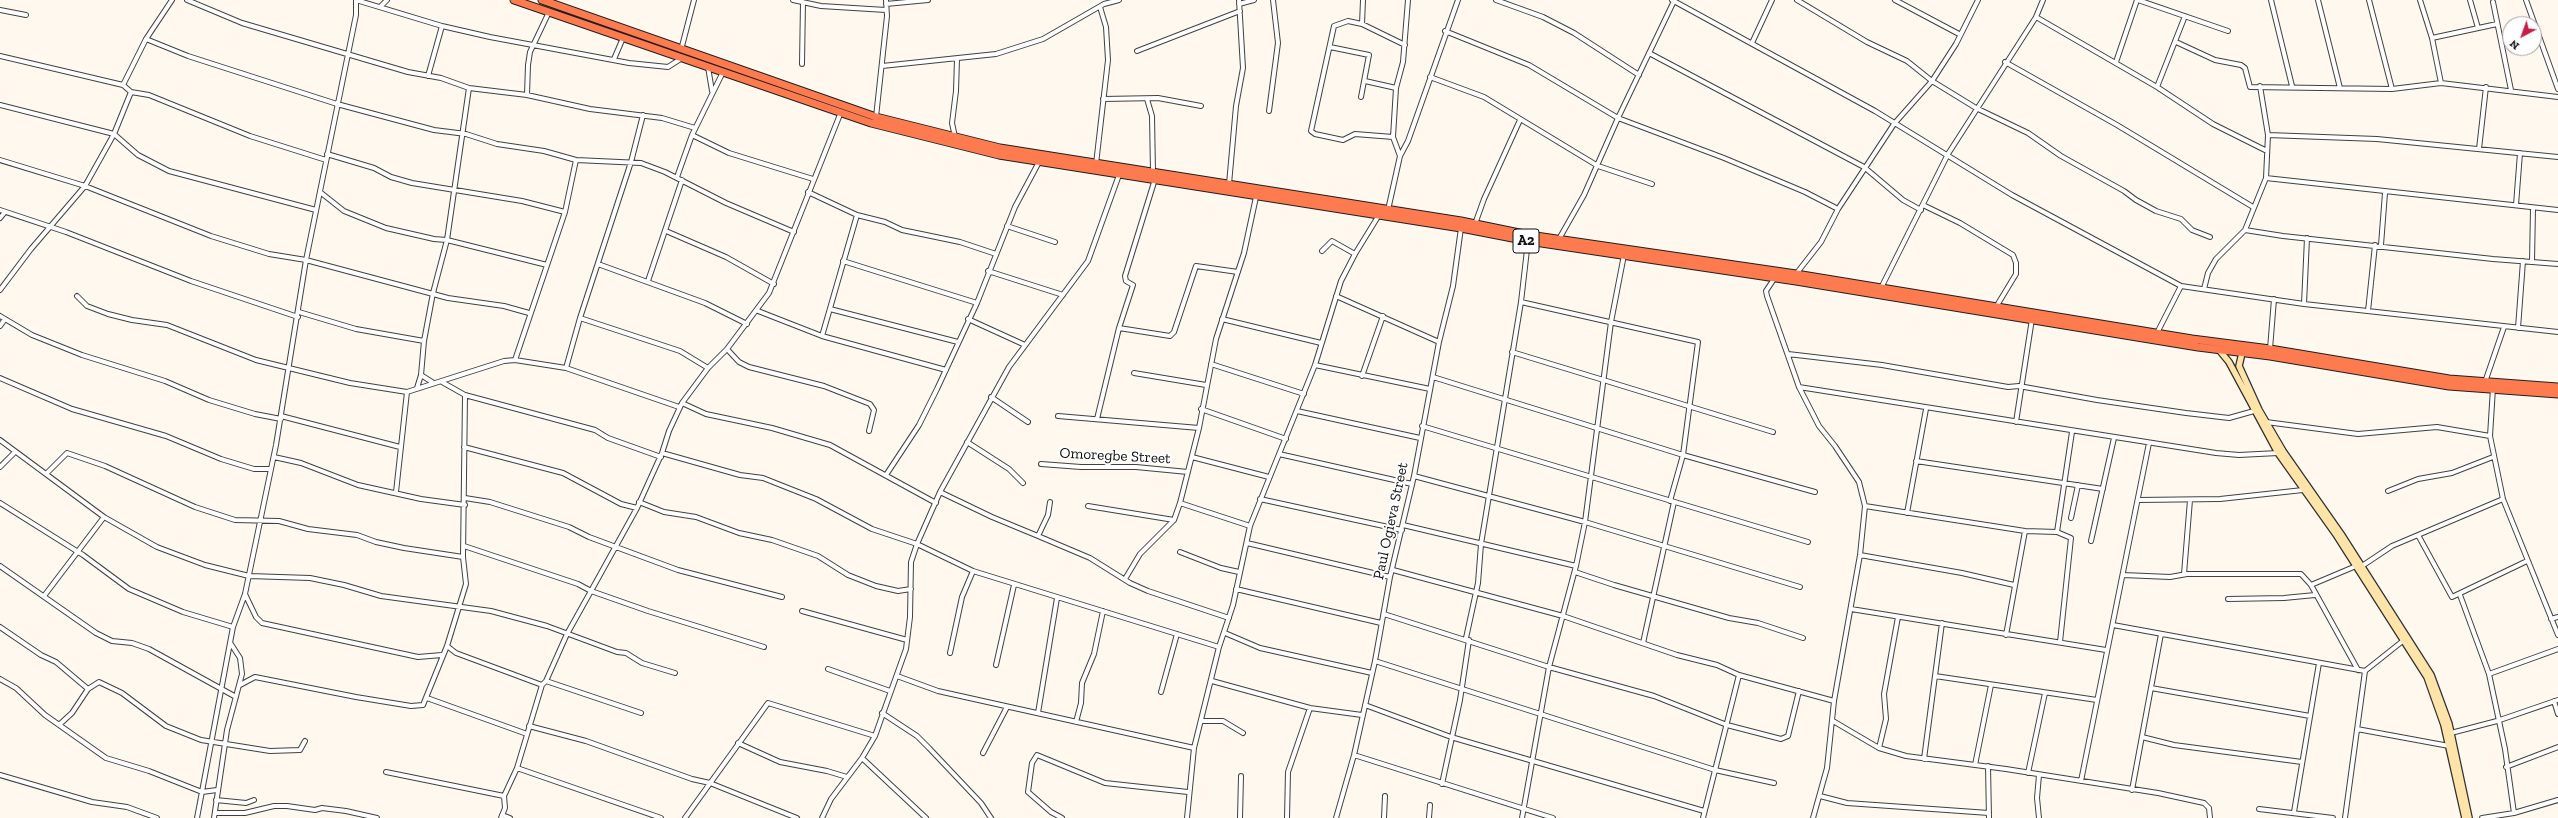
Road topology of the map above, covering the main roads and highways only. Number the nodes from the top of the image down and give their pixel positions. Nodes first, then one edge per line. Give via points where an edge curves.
1 (514, 0) edge
2 (543, 0) edge
3 (1154, 176) junction
4 (2317, 360) junction
5 (2558, 387) edge
6 (2558, 394) edge

1 - 3 highway, A2 via 894,130 1039,162 1119,175
2 - 3 highway, A2 via 876,117 1007,149
3 - 4 highway, A2 via 1796,274 2223,344 2270,349
3 - 4 highway, A2 via 1256,197 1528,241 1624,254 2220,350
4 - 5 highway, A2 via 2449,379
4 - 6 highway, A2 via 2449,386

